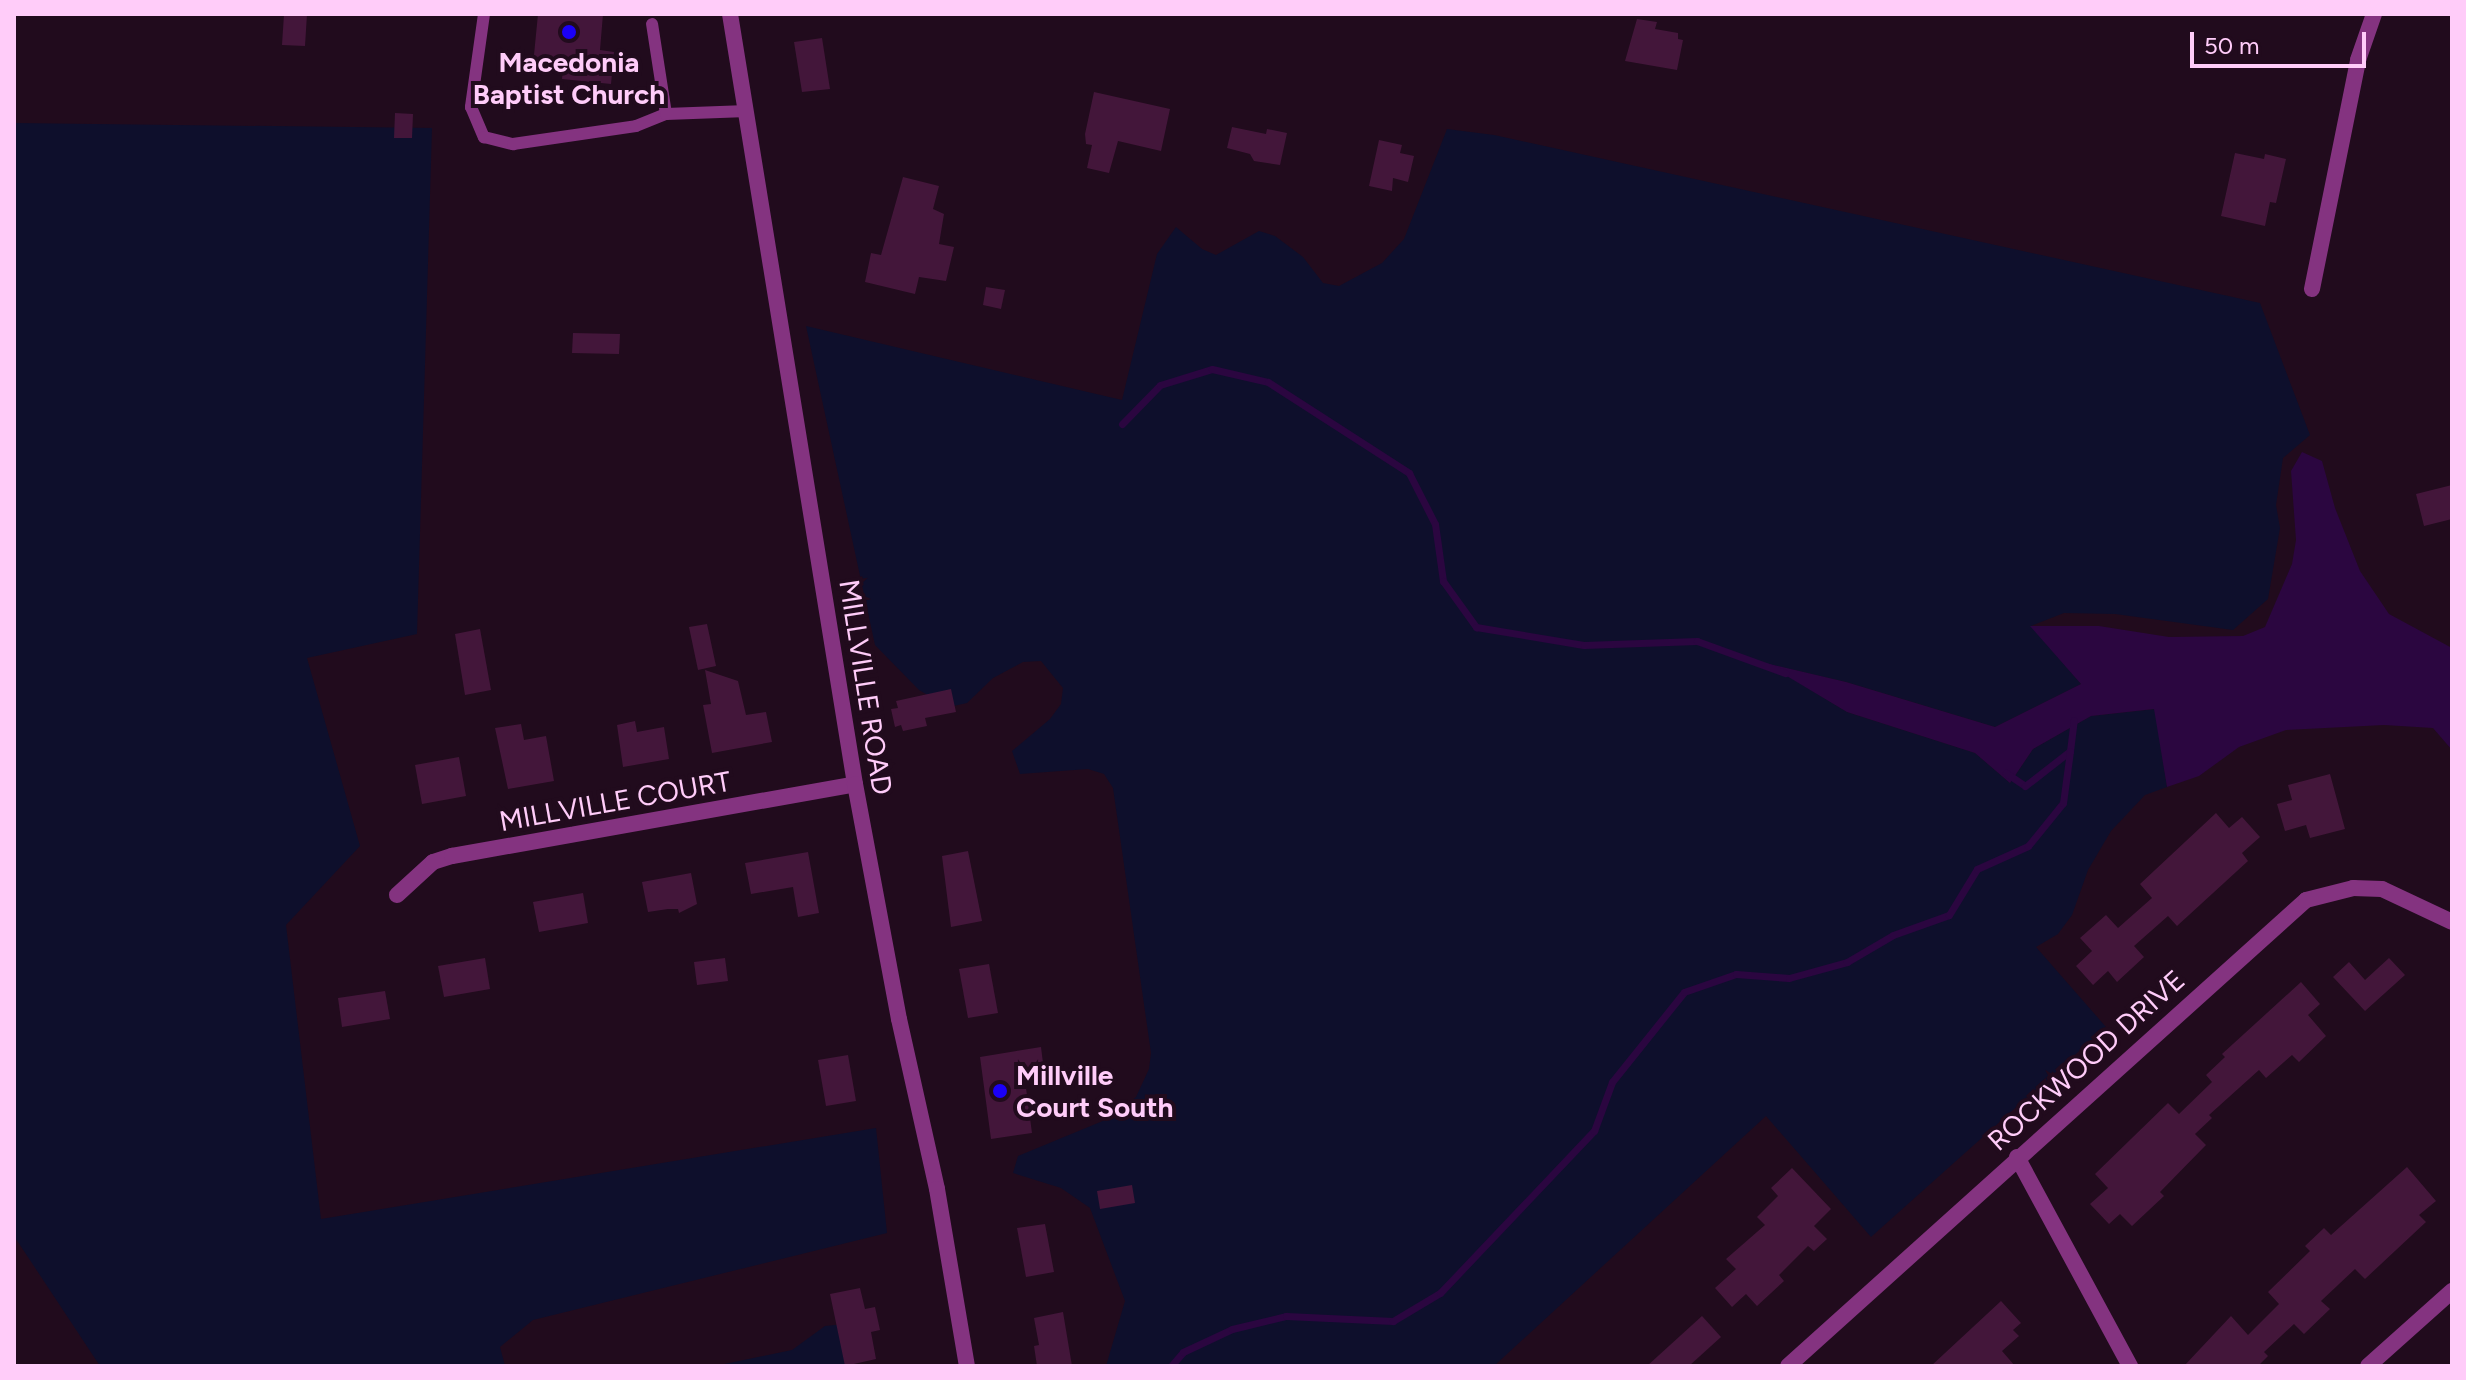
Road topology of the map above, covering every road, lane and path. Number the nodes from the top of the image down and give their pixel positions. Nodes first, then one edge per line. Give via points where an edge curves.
1 (484, 14) edge
2 (730, 14) edge
3 (2374, 14) edge
4 (652, 24) dead end
5 (747, 111) junction
6 (666, 114) junction
7 (2312, 289) dead end
8 (855, 784) junction
9 (397, 895) dead end
10 (2452, 922) edge
11 (2017, 1157) junction
12 (2452, 1291) edge
13 (967, 1366) edge
14 (1788, 1366) edge
15 (2130, 1366) edge
16 (2368, 1366) edge

1 - 6 lane via 471,107 484,137 513,144 636,126
2 - 5 street, MILLVILLE ROAD
3 - 7 street via 2358,60
4 - 6 lane
5 - 6 lane
5 - 8 street, MILLVILLE ROAD
8 - 9 street, MILLVILLE COURT via 452,856 433,862
8 - 13 street, MILLVILLE ROAD
10 - 11 street, ROCKWOOD DRIVE via 2382,889 2353,888 2306,900
11 - 14 street, ROCKWOOD DRIVE
11 - 15 street
12 - 16 street

